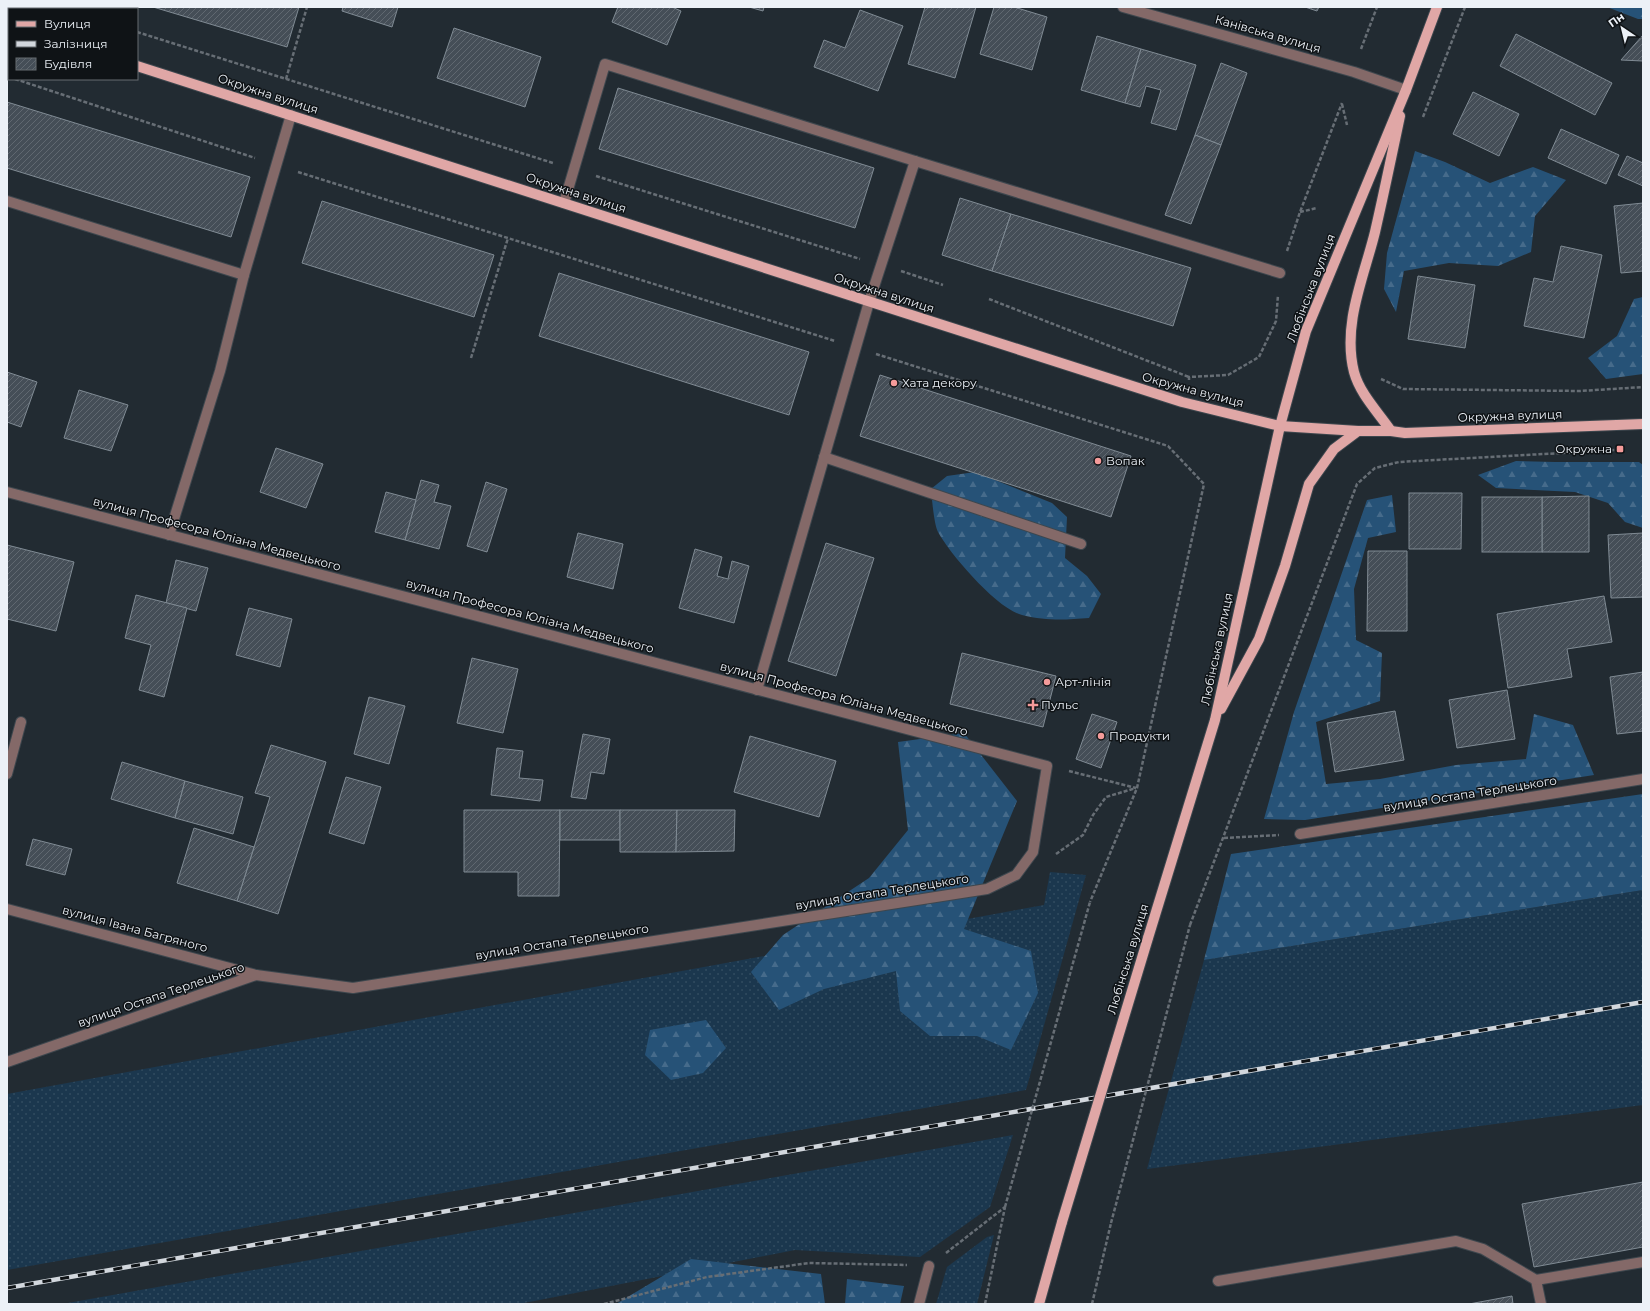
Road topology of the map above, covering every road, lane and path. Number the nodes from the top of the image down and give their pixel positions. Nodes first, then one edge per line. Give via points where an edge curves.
1 (308, 7) edge
2 (1123, 7) edge
3 (1377, 7) edge
4 (1437, 7) edge
5 (138, 32) edge
6 (1361, 49) dead end
7 (138, 66) edge
8 (286, 79) junction
9 (17, 80) edge
10 (1406, 90) junction
11 (291, 115) junction
12 (1347, 125) dead end
13 (915, 161) junction
14 (276, 165) junction
15 (574, 170) junction
16 (7, 201) edge
17 (564, 203) junction
18 (1317, 208) dead end
19 (1300, 212) junction
20 (508, 238) junction
21 (881, 265) junction
22 (1280, 273) junction
23 (244, 275) junction
24 (942, 285) dead end
25 (990, 299) dead end
26 (869, 302) junction
27 (856, 347) junction
28 (471, 358) dead end
29 (1190, 377) junction
30 (1188, 382) dead end
31 (1643, 387) edge
32 (1403, 389) dead end
33 (1643, 424) edge
34 (1280, 426) junction
35 (1358, 431) junction
36 (1391, 431) junction
37 (1620, 449) dead end
38 (824, 458) junction
39 (7, 492) edge
40 (169, 535) junction
41 (1081, 544) dead end
42 (757, 690) junction
43 (1215, 720) junction
44 (21, 722) dead end
45 (1047, 766) junction
46 (7, 774) edge
47 (1643, 779) edge
48 (1137, 788) junction
49 (1300, 834) joint
50 (1224, 838) junction
51 (1032, 852) junction
52 (7, 909) edge
53 (256, 975) junction
54 (7, 1062) edge
55 (1005, 1207) junction
56 (1643, 1262) edge
57 (929, 1266) junction
58 (1536, 1280) junction
59 (1218, 1281) dead end
60 (604, 1304) edge
61 (919, 1304) edge
62 (985, 1304) edge
63 (1039, 1304) edge
64 (1092, 1304) edge
65 (1541, 1304) edge

1 - 8 path
2 - 10 street, Канівська вулиця via 1354,72
3 - 6 path
4 - 10 main road, Любінська вулиця
5 - 8 path
7 - 11 main road, Окружна вулиця
8 - 15 path
9 - 14 path
10 - 34 main road, Любінська вулиця via 1306,331
10 - 36 main road via 1374,233 1354,306 1351,345 1354,372 1364,394
11 - 14 street
11 - 17 main road, Окружна вулиця
12 - 19 path via 1342,103
13 - 15 street via 605,64
13 - 21 street
13 - 22 street
14 - 20 path
14 - 23 street
15 - 17 street
15 - 21 path
16 - 23 street
17 - 26 main road, Окружна вулиця
18 - 19 path
19 - 22 path
20 - 27 path
20 - 28 path
21 - 24 path
21 - 26 street
22 - 29 path via 1276,321 1259,357 1228,375
23 - 40 street via 220,371
25 - 29 path
26 - 27 street
26 - 34 main road, Окружна вулиця via 1182,402
27 - 38 street
27 - 48 path via 1168,446 1204,484
29 - 30 path
31 - 32 path via 1580,391
33 - 36 main road, Окружна вулиця via 1405,433
34 - 35 main road, Окружна вулиця
34 - 43 main road, Любінська вулиця
35 - 36 main road, Окружна вулиця
35 - 43 main road via 1334,449 1309,484 1285,566 1259,639
37 - 50 path via 1399,462 1375,468 1357,484
38 - 41 street
38 - 42 street
39 - 40 street, вулиця Професора Юліана Медвецького
40 - 42 street, вулиця Професора Юліана Медвецького
42 - 45 street, вулиця Професора Юліана Медвецького
43 - 63 main road, Любінська вулиця, bridge
44 - 46 street
45 - 48 path
45 - 51 street, вулиця Остапа Терлецького
47 - 49 street, вулиця Остапа Терлецького
48 - 51 path via 1106,797 1083,834 1057,854
48 - 55 path, bridge via 1090,902
49 - 50 path
50 - 64 path, bridge via 1190,925
51 - 53 street, вулиця Остапа Терлецького via 1016,875 987,889 353,988
52 - 53 street, вулиця Івана Багряного
53 - 54 street, вулиця Остапа Терлецького
55 - 57 path
55 - 62 path
56 - 58 street
57 - 60 path via 809,1263 707,1277
57 - 61 street
58 - 59 street via 1483,1249 1456,1241
58 - 65 street

